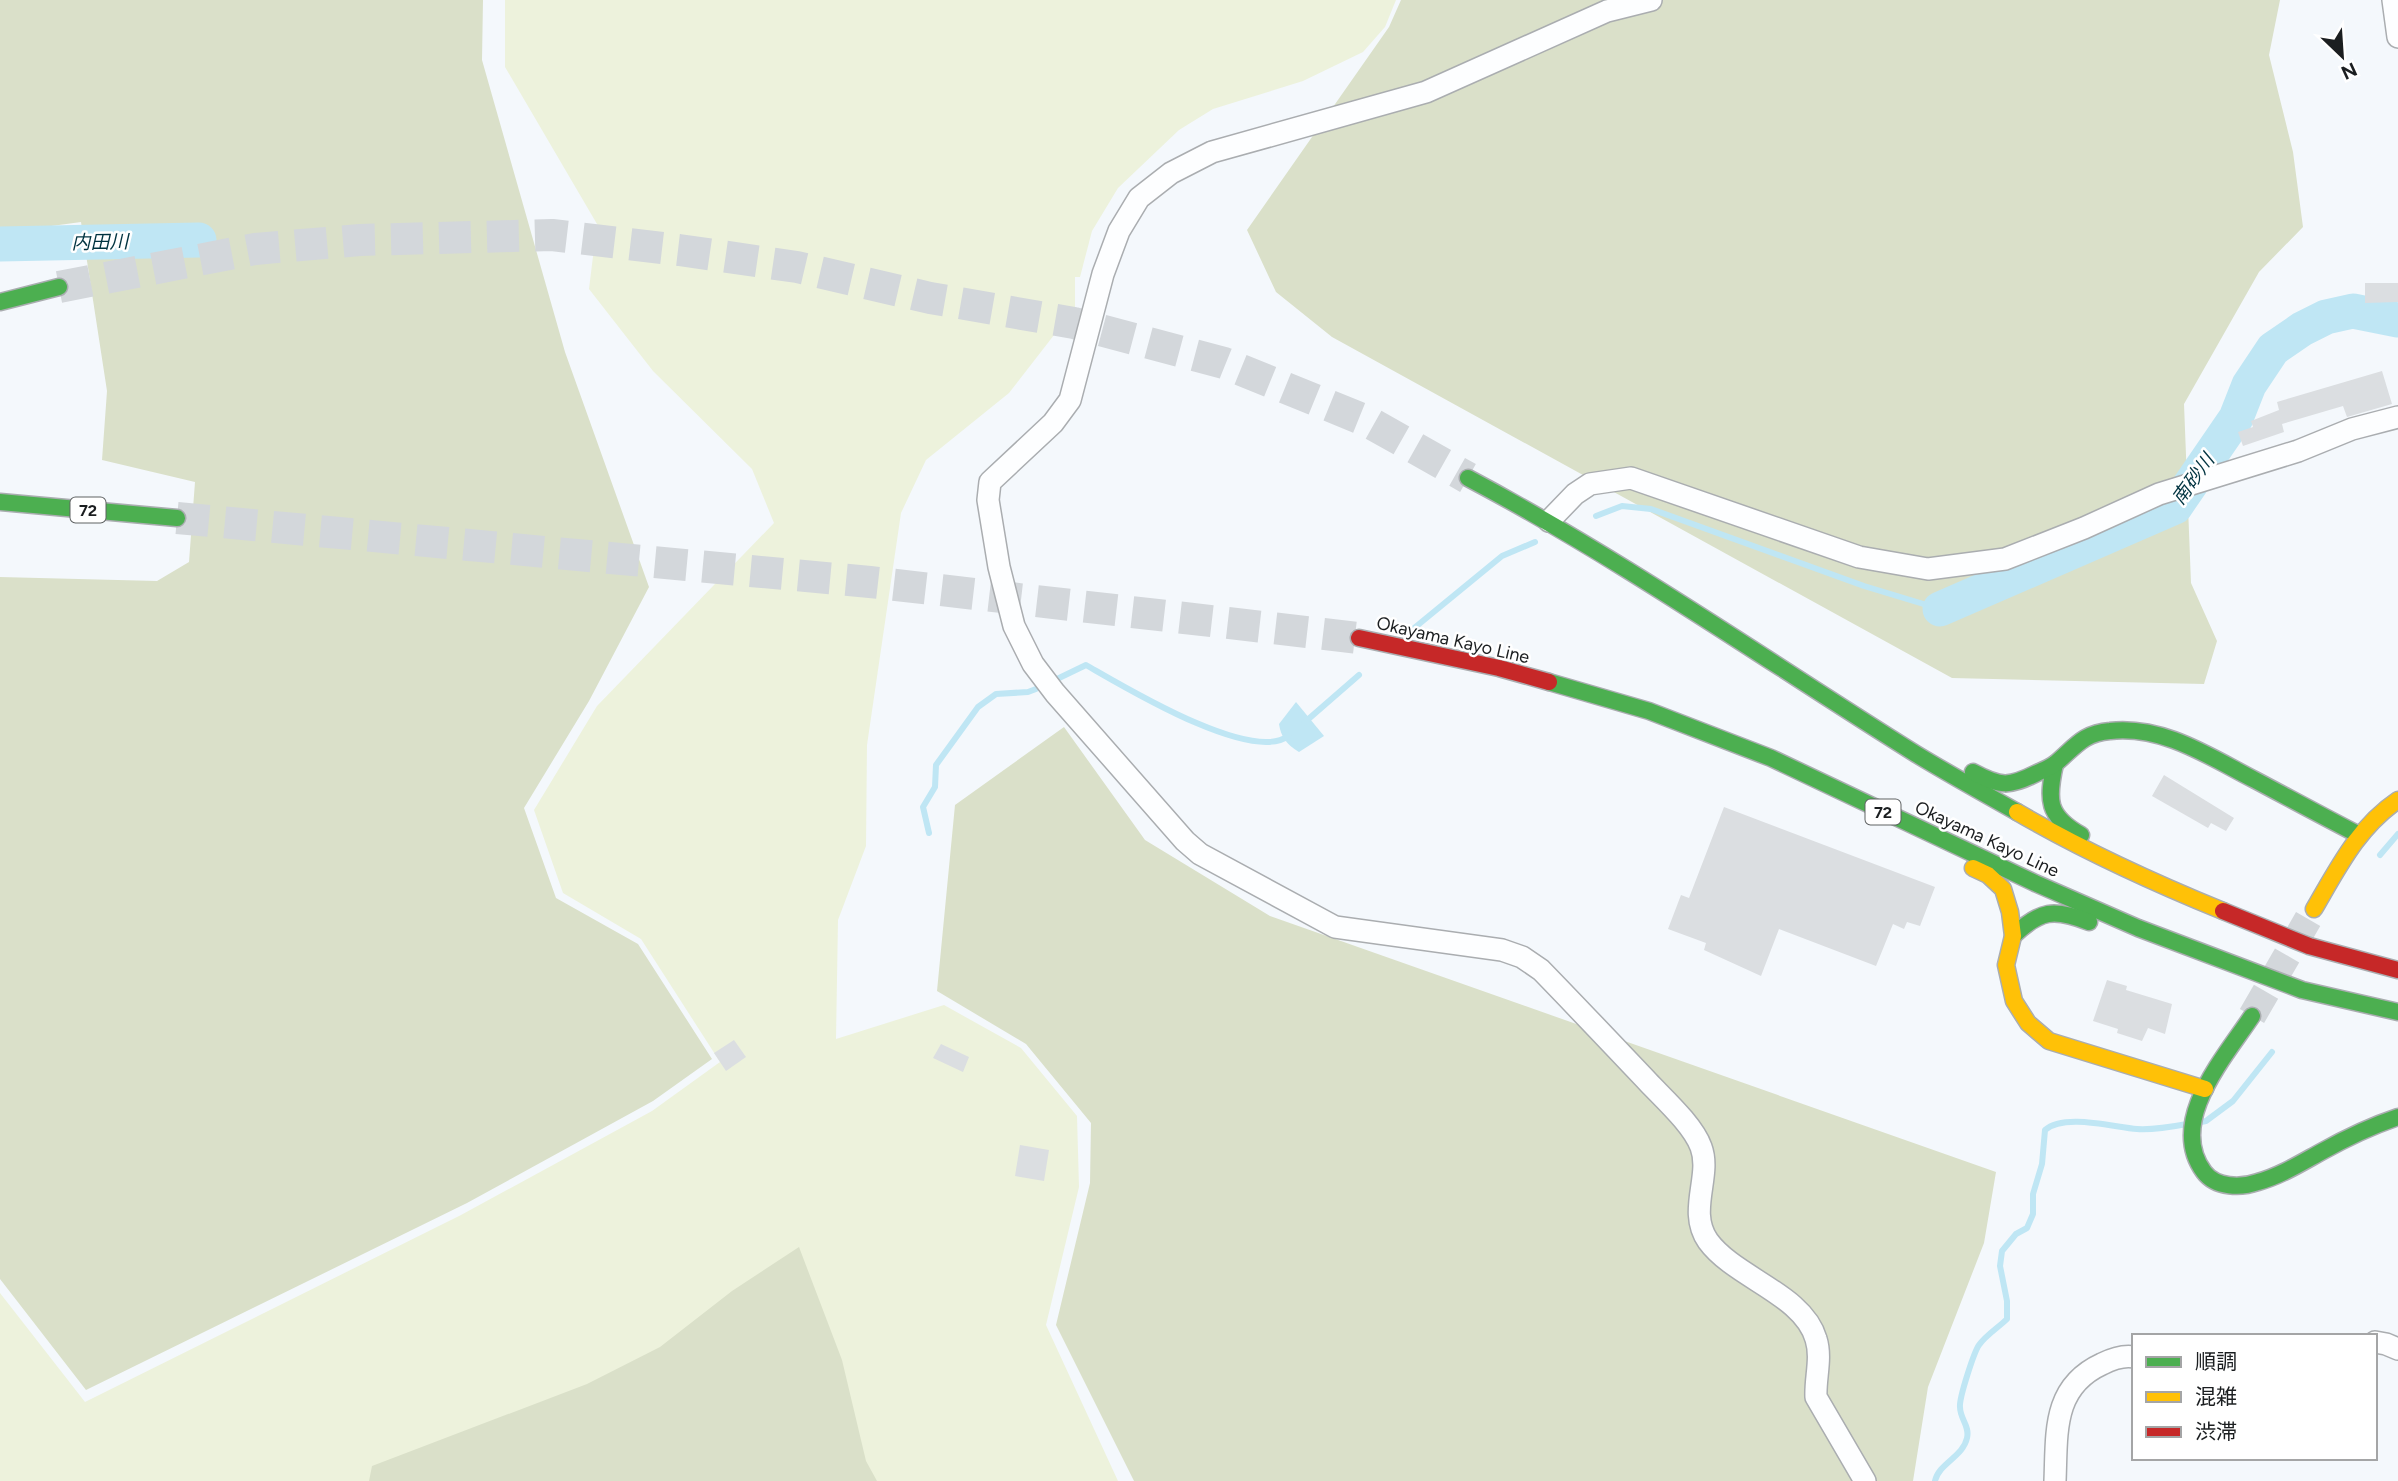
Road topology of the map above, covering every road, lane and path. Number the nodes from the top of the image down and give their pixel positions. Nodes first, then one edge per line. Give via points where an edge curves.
1 (1651, 0) edge
2 (2393, 0) edge
3 (2398, 37) edge
4 (59, 287) tunnel mouth
5 (0, 302) edge
6 (2398, 417) edge
7 (1468, 478) tunnel mouth
8 (0, 502) edge
9 (177, 518) tunnel mouth
10 (1549, 521) junction
11 (1359, 638) tunnel mouth
12 (1880, 731) junction
13 (2055, 764) junction
14 (1814, 779) junction
15 (2398, 800) edge
16 (2359, 835) junction
17 (2314, 909) tunnel mouth
18 (2252, 923) junction
19 (2013, 936) junction
20 (2195, 950) junction
21 (2398, 970) edge
22 (2398, 1012) edge
23 (2252, 1016) tunnel mouth
24 (2205, 1089) junction
25 (2398, 1117) edge
26 (2377, 1342) edge
27 (2398, 1349) edge
28 (2132, 1357) edge
29 (1865, 1481) edge
30 (2055, 1481) edge

1 - 29 street via 1607,11 1426,92 1212,152 1171,173 1139,198 1119,231 1102,274 1070,400 1053,424 990,482 988,500 1014,626 1033,664 1185,841 1200,854 1335,927 1502,950 1522,957 1541,970 1667,1102 1702,1148 1699,1209 1707,1239 1799,1311 1809,1324 1817,1340 1816,1397
2 - 3 street
4 - 5 main road
6 - 10 street via 2159,494 2005,559 1928,569 1859,557 1631,478 1590,484
7 - 10 main road, Okayama Kayo Line
8 - 9 main road, 72
10 - 12 main road, Okayama Kayo Line
11 - 14 main road, Okayama Kayo Line / 72 via 1499,668 1649,711
12 - 13 main road via 1931,748 2006,785
12 - 18 main road, Okayama Kayo Line via 2074,845
13 - 16 main road via 2087,737 2125,729 2145,732 2182,742
13 - 18 main road via 2048,796 2052,811 2073,831 2208,896
14 - 19 main road via 1845,806 1988,875 2003,889
14 - 20 main road, Okayama Kayo Line / 72 via 2035,883
15 - 16 main road
16 - 17 main road
18 - 21 main road, Okayama Kayo Line via 2309,946
19 - 20 main road via 2030,919 2057,912 2124,938
19 - 24 main road via 2006,965 2014,1001 2028,1023 2049,1041
20 - 22 main road, Okayama Kayo Line / 72 via 2302,990
23 - 24 main road
24 - 25 main road via 2192,1126 2193,1155 2204,1174 2223,1184 2263,1181 2377,1123
26 - 27 street
28 - 30 street via 2093,1368 2064,1400 2058,1420

